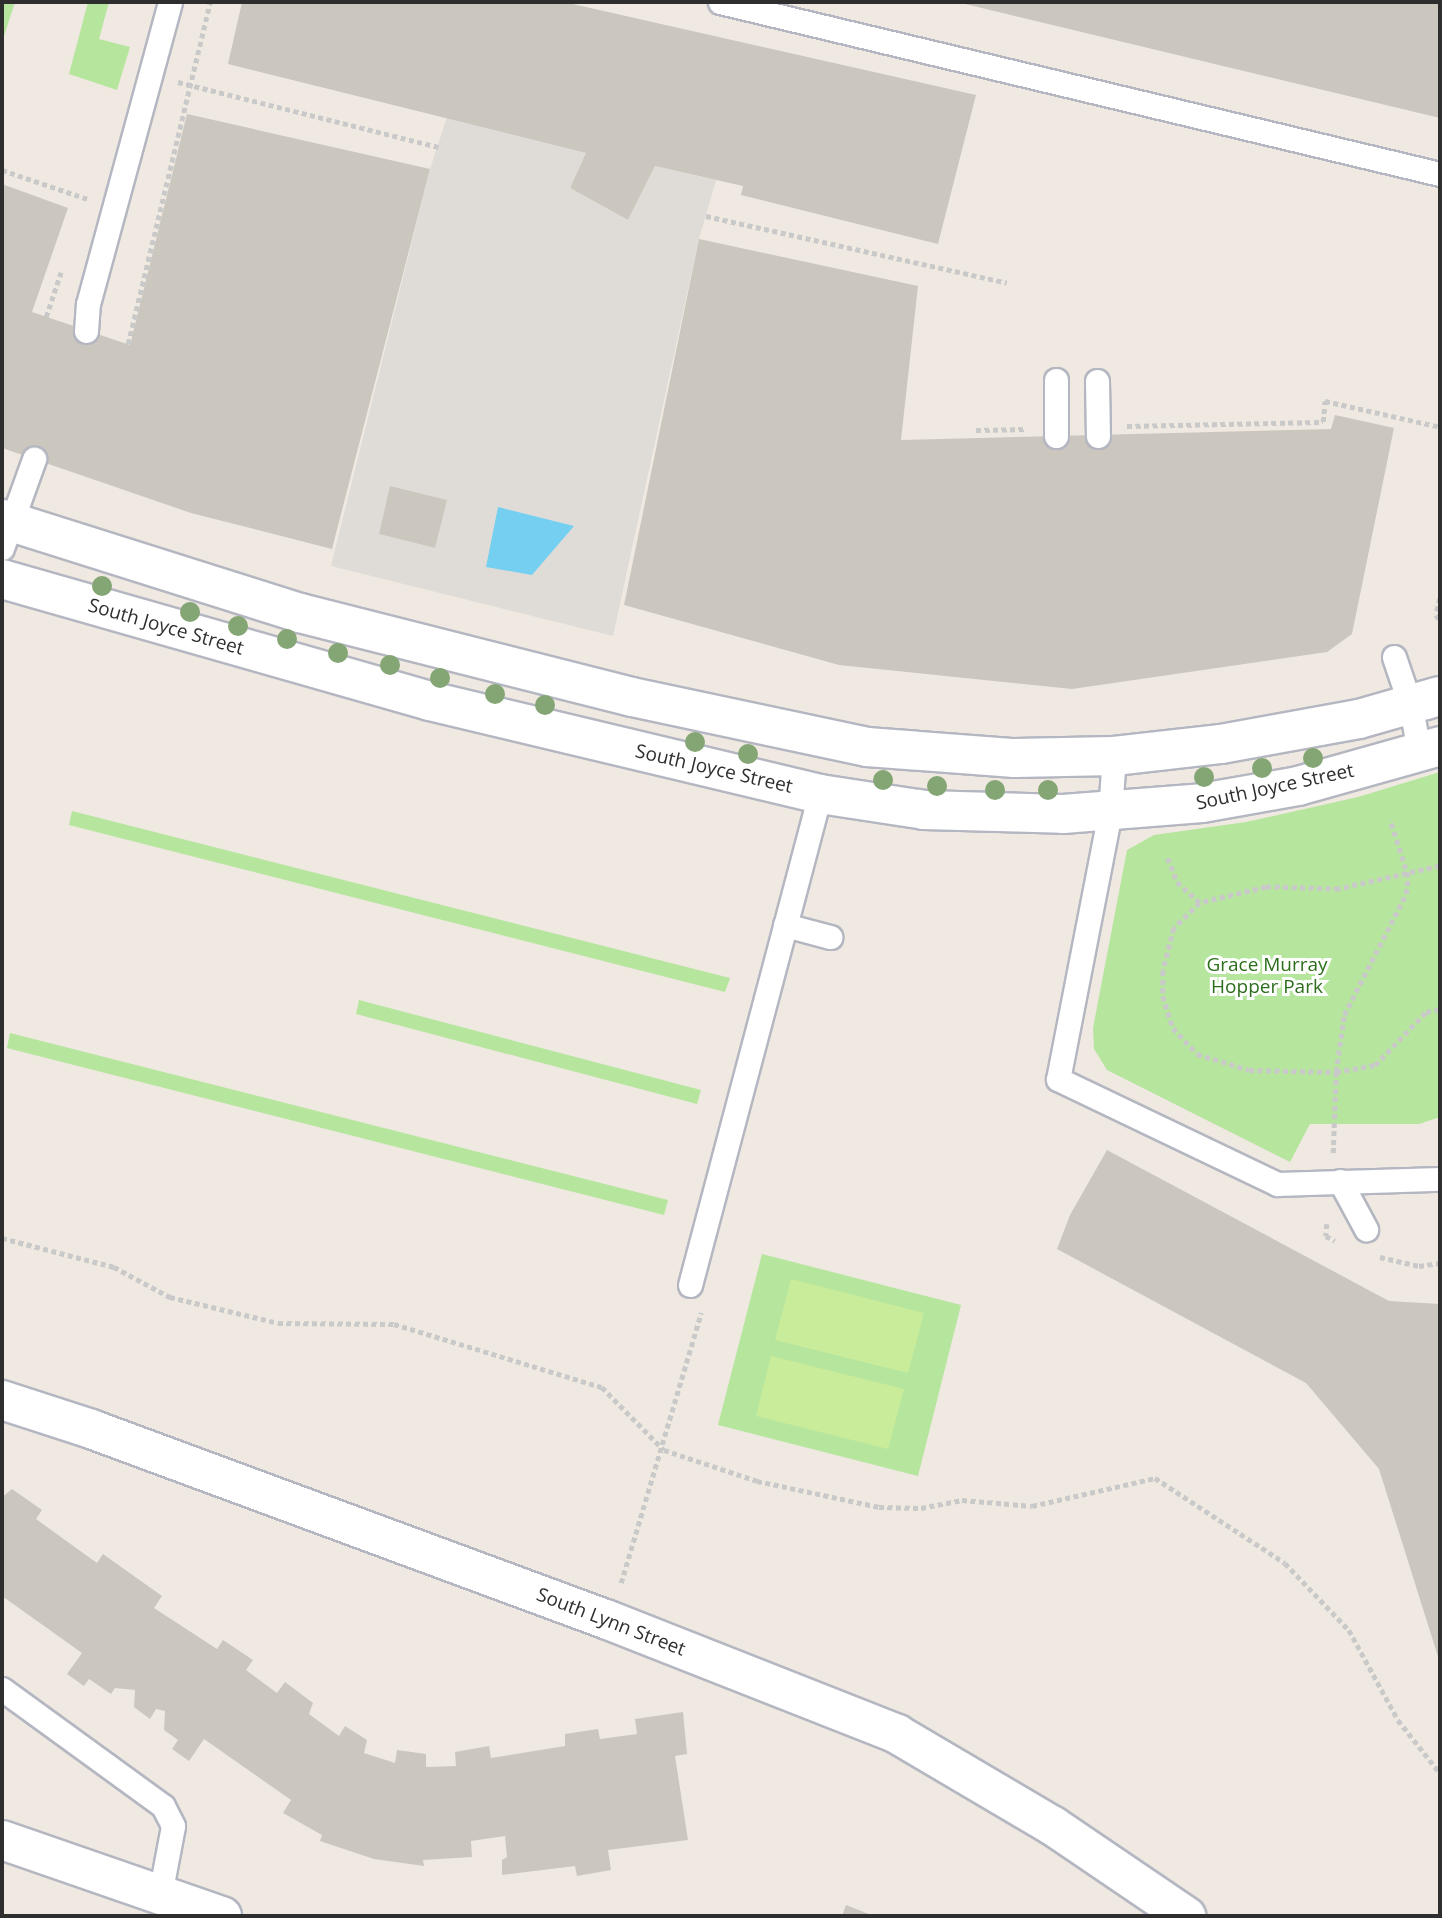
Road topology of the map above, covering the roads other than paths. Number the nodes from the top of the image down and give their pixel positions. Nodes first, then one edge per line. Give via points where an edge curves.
1 (170, 2) edge
2 (720, 2) edge
3 (1440, 174) edge
4 (86, 331) dead end
5 (1056, 380) dead end
6 (1097, 381) dead end
7 (1056, 432) road end
8 (1098, 432) road end
9 (34, 459) dead end
10 (5, 530) edge
11 (2, 579) edge
12 (1394, 657) dead end
13 (1425, 701) edge
14 (1430, 749) edge
15 (1114, 756) junction
16 (820, 794) junction
17 (1110, 812) junction
18 (785, 925) junction
19 (830, 937) dead end
20 (1440, 1180) edge
21 (1336, 1181) junction
22 (1366, 1229) dead end
23 (690, 1284) dead end
24 (2, 1400) edge
25 (2, 1689) edge
26 (2, 1840) edge
27 (160, 1895) junction
28 (222, 1916) edge
29 (1186, 1916) edge

1 - 4 lane via 88,304
2 - 3 lane
5 - 7 lane
6 - 8 lane
9 - 10 lane
10 - 15 main road via 300,613 805,736 915,752
11 - 16 main road, South Joyce Street via 430,701
12 - 13 lane
13 - 14 lane
13 - 15 main road via 1221,744
14 - 17 main road, South Joyce Street via 1298,786 1202,803
15 - 17 lane
16 - 17 main road, South Joyce Street via 991,814
16 - 18 lane
17 - 21 lane via 1058,1079 1277,1184
18 - 19 lane
18 - 23 lane
20 - 21 lane
21 - 22 lane
24 - 29 main road, South Lynn Street via 596,1616 897,1734 1053,1826
25 - 27 lane via 163,1806 173,1826
26 - 27 main road
27 - 28 main road

